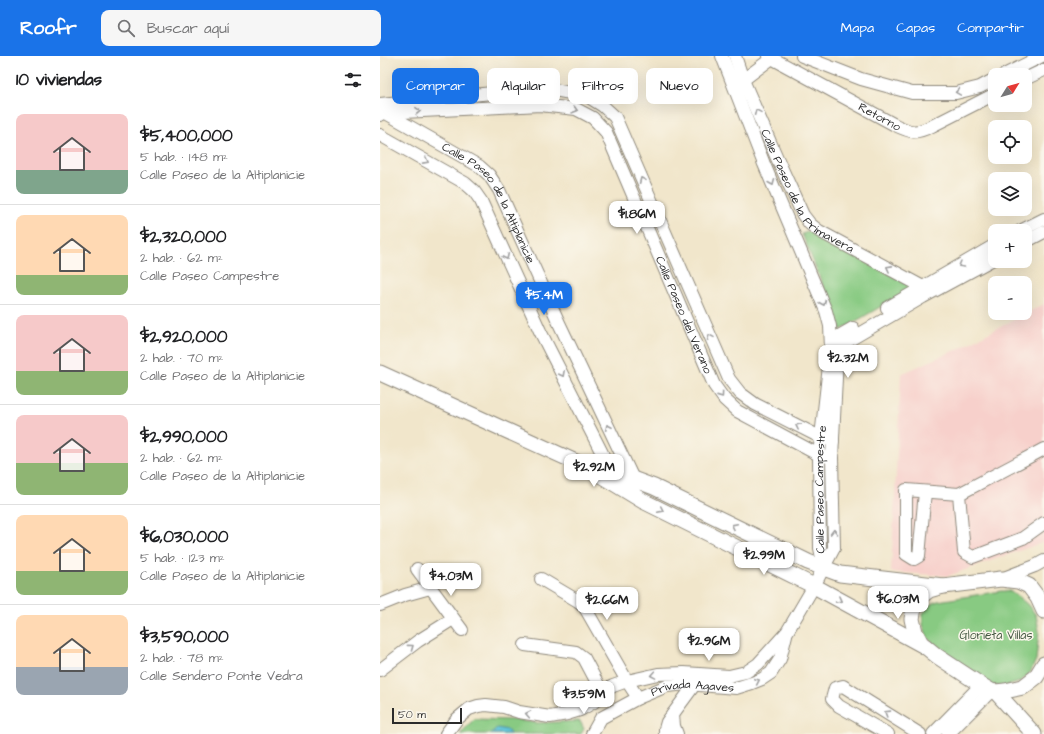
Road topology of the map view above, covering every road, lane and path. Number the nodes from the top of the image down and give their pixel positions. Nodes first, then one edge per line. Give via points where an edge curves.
1 (722, 56) edge
2 (735, 56) edge
3 (802, 56) edge
4 (1042, 56) edge
5 (770, 57) edge
6 (1018, 68) edge
7 (1044, 70) edge
8 (1032, 76) edge
9 (743, 80) junction
10 (988, 83) edge
11 (560, 91) edge
12 (487, 95) edge
13 (988, 98) edge
14 (540, 105) joint
15 (381, 110) edge
16 (380, 135) edge
17 (777, 158) junction
18 (764, 164) junction
19 (1044, 218) edge
20 (1032, 224) edge
21 (1044, 232) edge
22 (665, 233) junction
23 (1032, 238) edge
24 (652, 240) junction
25 (988, 249) edge
26 (988, 261) edge
27 (928, 287) junction
28 (702, 317) junction
29 (559, 323) junction
30 (689, 324) junction
31 (540, 331) junction
32 (831, 348) junction
33 (380, 372) edge
34 (820, 438) junction
35 (833, 441) junction
36 (1044, 449) edge
37 (819, 455) junction
38 (832, 458) junction
39 (612, 478) junction
40 (634, 479) junction
41 (925, 492) junction
42 (959, 494) junction
43 (643, 500) junction
44 (1044, 523) edge
45 (1044, 561) edge
46 (824, 568) junction
47 (417, 569) dead end
48 (541, 579) dead end
49 (1001, 579) junction
50 (814, 586) junction
51 (944, 586) junction
52 (430, 588) junction
53 (380, 605) edge
54 (1044, 611) edge
55 (453, 619) junction
56 (462, 630) dead end
57 (525, 645) dead end
58 (926, 647) junction
59 (1044, 664) edge
60 (380, 670) edge
61 (697, 679) junction
62 (627, 680) junction
63 (989, 689) junction
64 (602, 692) junction
65 (638, 698) junction
66 (594, 702) junction
67 (673, 714) junction
68 (601, 718) junction
69 (446, 734) edge
70 (592, 734) edge
71 (665, 734) edge
72 (678, 734) edge
73 (888, 734) edge
74 (920, 734) edge
75 (933, 734) edge
76 (948, 734) edge
77 (1034, 734) edge
78 (1037, 734) edge

1 - 18 street, Calle Paseo de la Primavera
2 - 9 street, Calle Paseo de la Primavera
10 -> 3 street via 956,93 912,93 861,79
4 - 6 street
5 - 9 street
5 - 13 street, Retorno via 895,125 914,132 924,130
7 - 8 street
17 -> 9 street, Calle Paseo de la Primavera
22 -> 11 street, Calle Paseo del Verano via 614,117 587,96
12 - 15 street, Calle Paseo del Verano
15 -> 14 street, Calle Paseo del Verano
14 -> 24 street, Calle Paseo del Verano via 576,109 593,118 606,132
15 - 29 street, Calle Paseo de la Altiplanicie via 479,166 489,175 499,190
16 -> 31 street, Calle Paseo de la Altiplanicie via 465,183 474,191 481,201
17 - 18 street
27 -> 17 street, Calle Paseo de la Primavera via 810,224
18 -> 32 street, Calle Paseo de la Primavera via 826,310
19 - 20 street
21 - 23 street
22 - 24 street
22 - 28 street, Calle Paseo del Verano
24 - 30 street, Calle Paseo del Verano
25 -> 27 street, Calle Paseo Campestre
26 - 27 street, Calle Paseo Campestre
27 - 32 street, Calle Paseo Campestre via 839,336
27 - 35 street, Calle Paseo Campestre via 923,297 846,342 837,358
28 - 30 street
34 -> 28 street, Calle Paseo del Verano via 755,404 740,393 728,379
29 - 31 street
40 -> 29 street, Calle Paseo de la Altiplanicie
30 -> 37 street, Calle Paseo del Verano via 714,384 724,399 737,411
31 -> 39 street, Calle Paseo de la Altiplanicie via 602,453
32 - 34 street, Calle Paseo Campestre
33 - 39 main road
34 - 35 street, Calle Paseo del Verano
34 - 37 street, Calle Paseo Campestre
35 - 38 street, Calle Paseo Campestre
36 - 42 street
37 - 38 street, Calle Paseo del Verano
37 - 46 street, Calle Paseo Campestre via 820,548
46 -> 38 street, Calle Paseo Campestre via 834,548
39 - 40 main road
39 - 43 main road
40 - 43 street, Calle Paseo de la Altiplanicie
46 -> 40 main road
41 - 41 street via 906,490 906,554 914,559 919,556
41 - 42 street
42 - 44 street via 964,552 973,557 1023,538
43 -> 50 main road
45 - 49 street
46 - 50 street, Privada Agaves
46 - 51 main road via 840,574
47 - 52 street
48 - 62 street, Privada Agaves via 584,606
49 - 51 main road
49 - 54 main road via 1018,581 1029,586
50 -> 58 main road
50 - 61 street, Privada Agaves via 787,632 758,664 746,672
51 - 58 main road via 929,590 920,597 914,607 912,619 915,632
52 - 53 street
52 - 55 street
55 - 56 street
60 -> 55 street via 418,641
57 - 64 street via 580,654
58 - 63 main road
59 - 63 main road via 1036,677 1023,687 1005,691
61 -> 62 street, Privada Agaves via 684,672
61 - 65 street, Privada Agaves via 667,686
61 - 67 street
62 - 64 street
62 - 65 street, Privada Agaves
63 - 75 street
63 - 76 street
63 - 77 main road
64 - 66 street
65 - 68 street
66 - 68 street via 594,708
66 -> 69 street via 580,710 550,717 504,707 478,706 469,709 457,719
67 - 71 street via 667,722
67 - 72 street
68 - 70 street
74 -> 73 street via 843,686 836,688 832,699 839,706
77 - 78 street

